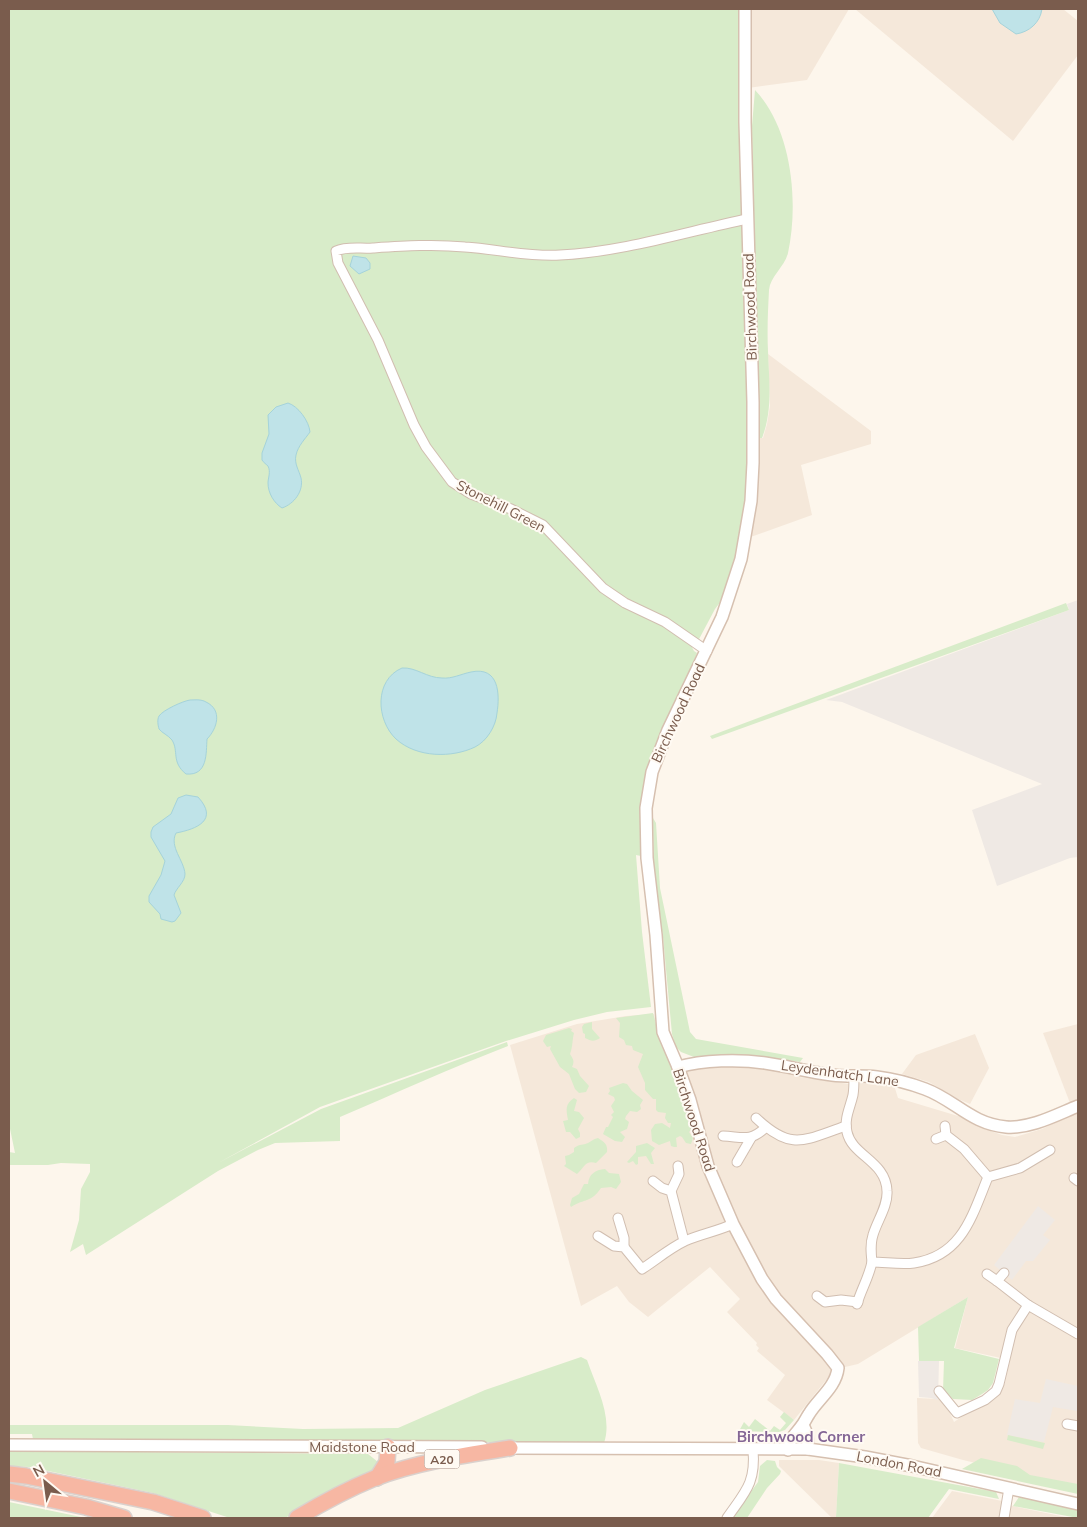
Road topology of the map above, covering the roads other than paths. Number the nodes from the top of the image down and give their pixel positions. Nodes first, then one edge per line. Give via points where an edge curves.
1 (745, 9) edge
2 (747, 219) junction
3 (707, 651) junction
4 (678, 1067) junction
5 (854, 1076) junction
6 (1078, 1106) edge
7 (756, 1118) dead end
8 (846, 1126) junction
9 (765, 1128) junction
10 (723, 1136) dead end
11 (751, 1138) junction
12 (936, 1139) dead end
13 (1050, 1150) dead end
14 (737, 1162) dead end
15 (678, 1166) dead end
16 (988, 1177) junction
17 (653, 1181) dead end
18 (671, 1191) junction
19 (618, 1218) dead end
20 (733, 1224) junction
21 (598, 1236) dead end
22 (684, 1241) junction
23 (624, 1247) junction
24 (872, 1262) junction
25 (1004, 1273) dead end
26 (988, 1274) dead end
27 (997, 1281) junction
28 (817, 1296) dead end
29 (1028, 1305) junction
30 (1078, 1334) edge
31 (939, 1391) dead end
32 (1067, 1424) dead end
33 (803, 1425) junction
34 (1078, 1426) edge
35 (9, 1445) edge
36 (388, 1447) junction
37 (510, 1448) junction
38 (716, 1450) joint
39 (753, 1450) junction
40 (788, 1450) junction
41 (808, 1450) junction
42 (9, 1474) edge
43 (377, 1478) junction
44 (1008, 1488) junction
45 (9, 1491) edge
46 (1078, 1504) edge
47 (124, 1518) edge
48 (203, 1518) edge
49 (297, 1518) edge
50 (727, 1518) edge
51 (1004, 1518) edge

1 - 2 street, Birchwood Road
2 - 3 street, Birchwood Road via 753,411 751,501 734,584
2 - 3 street, Stonehill Green via 677,236 560,255 418,245 342,248 336,251 341,269 381,348 414,426 452,482 471,494 543,525 603,588 664,622
3 - 4 street, Birchwood Road via 659,752 646,808 647,858 661,1018 665,1038
4 - 5 street, Leydenhatch Lane via 764,1062
4 - 20 street, Birchwood Road via 708,1166
5 - 6 street, Leydenhatch Lane via 900,1081 927,1089 966,1114 985,1123 1005,1127 1037,1122
5 - 8 street via 854,1093
7 - 9 street
8 - 9 street via 797,1141
8 - 24 street via 851,1141 880,1170 886,1185 886,1199 872,1237
9 - 11 street
10 - 11 street
11 - 14 street
12 - 16 street via 946,1130
13 - 16 street via 1020,1168
15 - 18 street via 679,1174
16 - 24 street via 968,1226 949,1249 912,1263
17 - 18 street
18 - 22 street
19 - 23 street
20 - 22 street
20 - 33 street, Birchwood Road via 769,1289 838,1368 834,1382
21 - 23 street via 614,1246
22 - 23 street via 642,1269
24 - 28 street via 857,1303 842,1300 825,1302
25 - 27 street
26 - 27 street
27 - 29 street
29 - 30 street
29 - 31 street via 1012,1330 999,1384 992,1395 957,1413
32 - 34 street
33 - 40 street, Birchwood Road via 789,1443
33 - 41 street
35 - 36 street, Maidstone Road
36 - 37 street, Maidstone Road
36 - 43 highway via 388,1462
37 - 38 street, Maidstone Road
37 - 43 highway, A20 via 448,1458
38 - 39 street, London Road
39 - 40 street, London Road
39 - 50 street via 753,1475
40 - 41 street, London Road
41 - 44 street, London Road via 906,1465
42 - 48 highway via 153,1502
43 - 49 highway, A20 via 336,1495
44 - 46 street, London Road
44 - 51 street
45 - 47 highway

